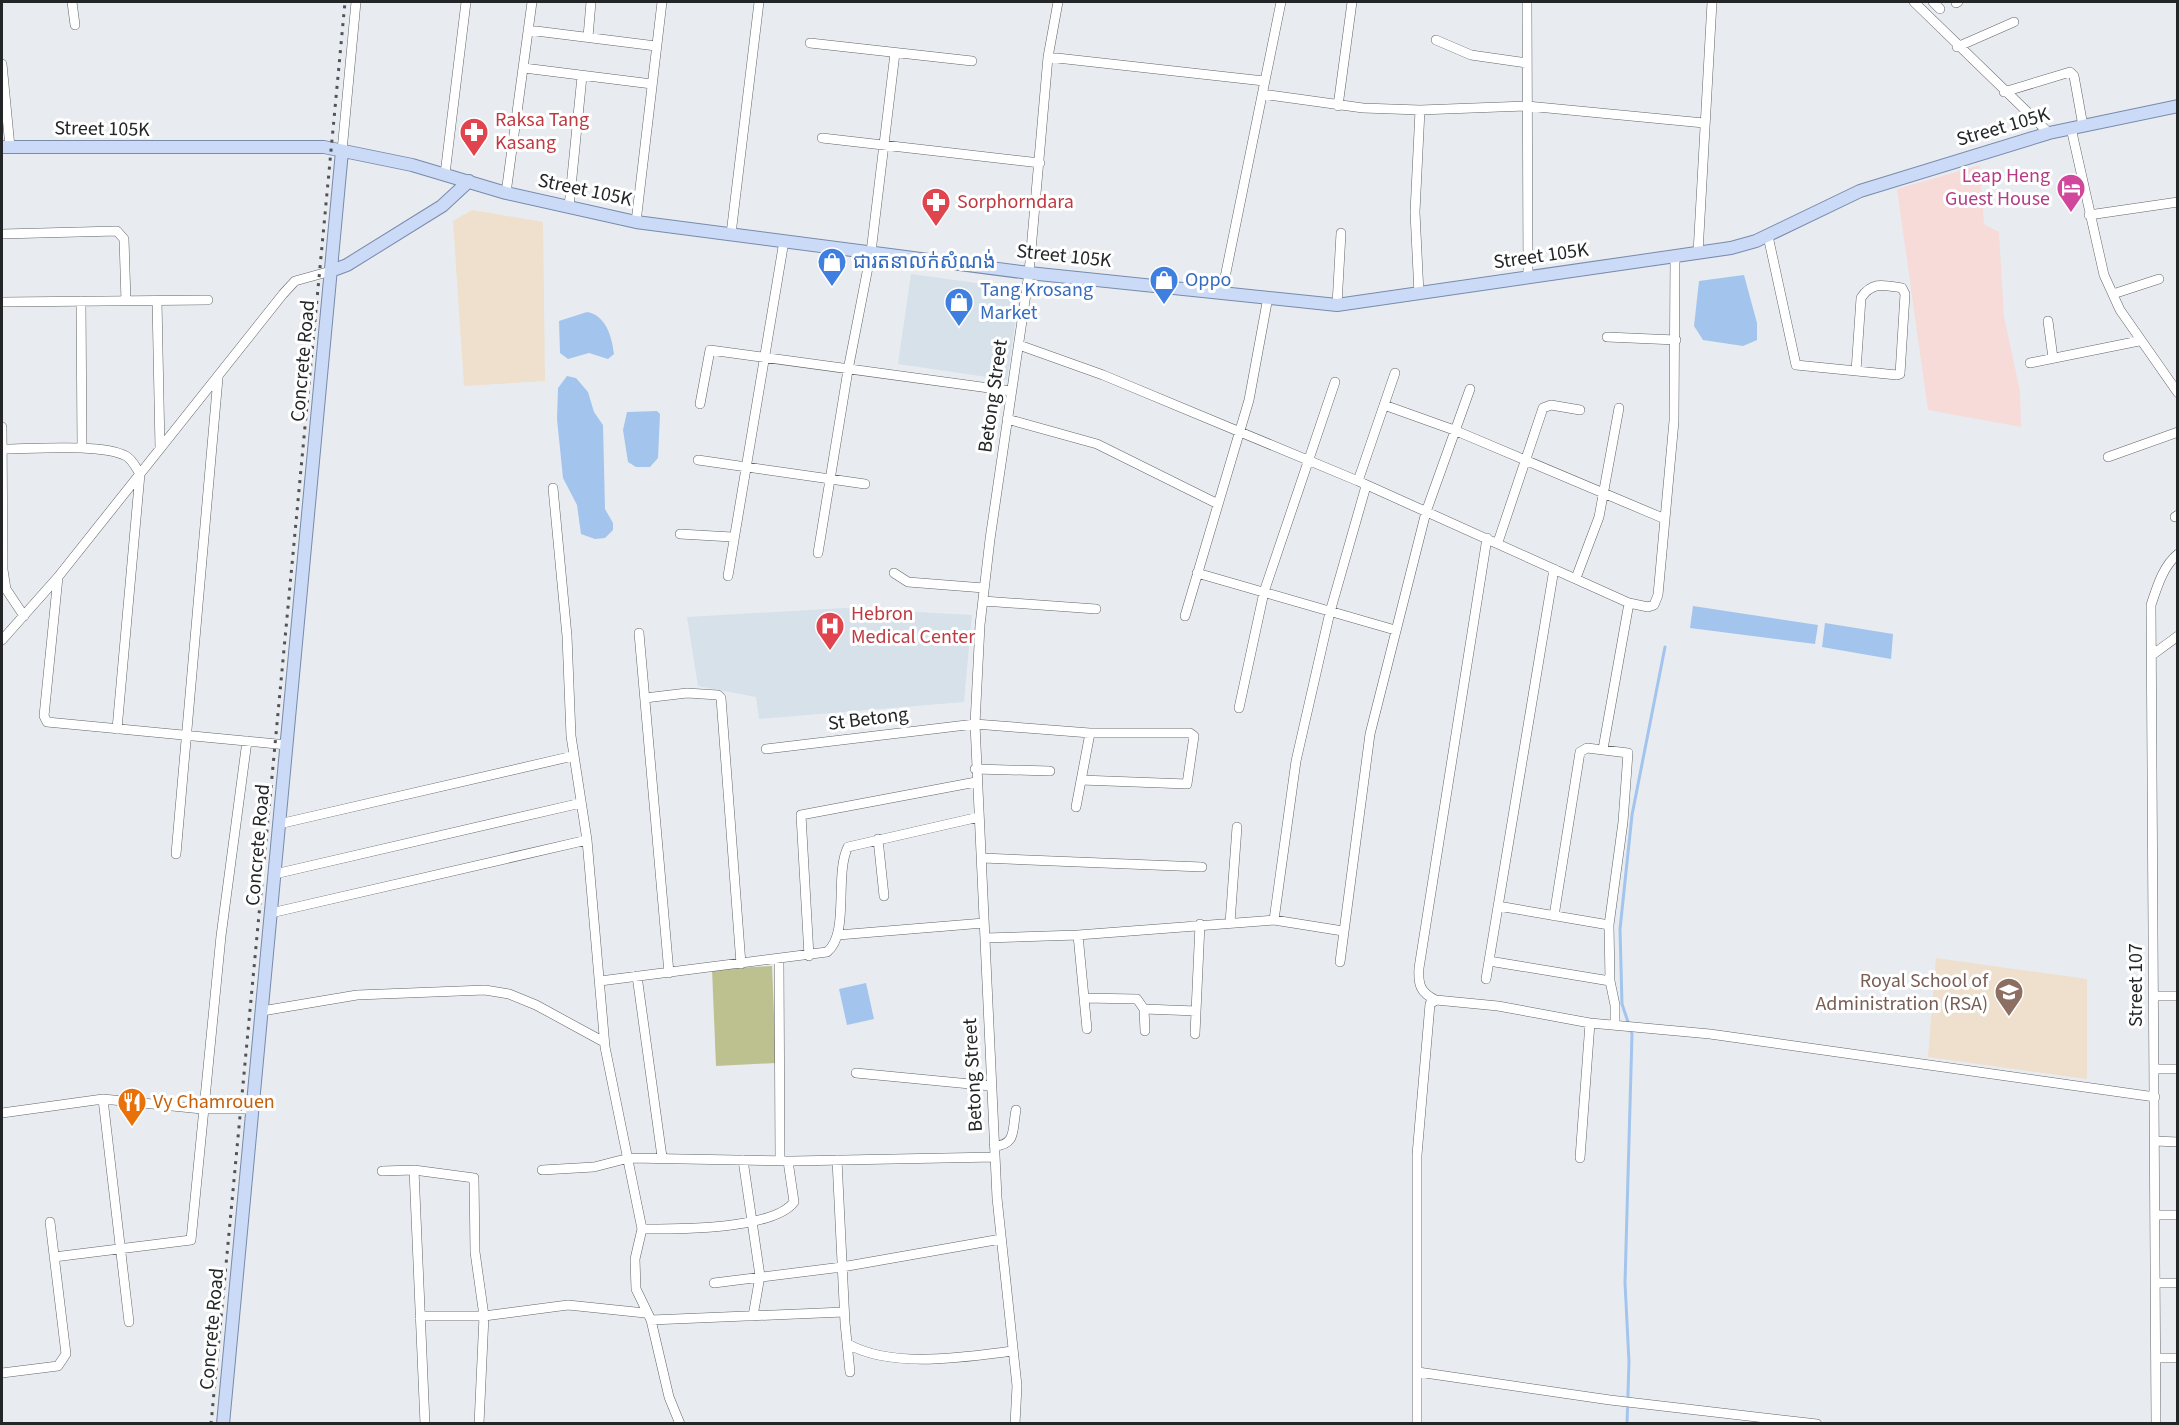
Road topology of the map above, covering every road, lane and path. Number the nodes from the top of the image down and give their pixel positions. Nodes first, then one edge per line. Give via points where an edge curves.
1 (72, 2) edge
2 (357, 2) edge
3 (466, 2) edge
4 (532, 2) edge
5 (591, 2) edge
6 (662, 2) edge
7 (759, 2) edge
8 (1059, 2) edge
9 (1281, 2) edge
10 (1352, 2) edge
11 (1527, 2) edge
12 (1712, 2) edge
13 (1914, 2) edge
14 (2014, 22) dead end
15 (75, 25) dead end
16 (528, 30) junction
17 (588, 37) junction
18 (1436, 40) dead end
19 (810, 43) dead end
20 (656, 46) junction
21 (1958, 47) junction
22 (895, 53) junction
23 (1048, 57) junction
24 (972, 62) dead end
25 (1527, 63) junction
26 (2, 64) edge
27 (524, 68) junction
28 (582, 76) junction
29 (1264, 81) junction
30 (652, 84) junction
31 (2004, 92) junction
32 (1262, 94) junction
33 (1338, 106) junction
34 (1527, 106) junction
35 (2178, 106) edge
36 (1420, 110) junction
37 (1704, 123) junction
38 (2077, 127) junction
39 (2049, 134) junction
40 (822, 138) dead end
41 (885, 145) junction
42 (6, 147) edge
43 (342, 151) junction
44 (1040, 163) junction
45 (445, 174) junction
46 (469, 181) junction
47 (506, 193) junction
48 (2178, 202) edge
49 (569, 207) junction
50 (2089, 215) junction
51 (636, 222) junction
52 (1341, 233) dead end
53 (2, 234) edge
54 (731, 234) junction
55 (1768, 236) junction
56 (784, 240) junction
57 (871, 252) junction
58 (1698, 253) junction
59 (1675, 256) junction
60 (331, 271) junction
61 (1029, 273) junction
62 (1528, 278) junction
63 (2159, 279) dead end
64 (1222, 292) junction
65 (1419, 294) junction
66 (2113, 294) junction
67 (1268, 297) junction
68 (208, 300) dead end
69 (81, 301) junction
70 (126, 301) junction
71 (157, 301) junction
72 (2, 302) edge
73 (1337, 305) junction
74 (2048, 321) dead end
75 (1607, 337) dead end
76 (1676, 340) junction
77 (2139, 341) junction
78 (1019, 345) junction
79 (765, 357) junction
80 (2053, 358) junction
81 (2030, 363) dead end
82 (848, 370) junction
83 (1856, 371) junction
84 (1395, 373) dead end
85 (218, 378) junction
86 (1335, 382) dead end
87 (1470, 389) dead end
88 (1011, 391) junction
89 (2178, 393) edge
90 (700, 404) dead end
91 (1384, 405) junction
92 (1619, 408) dead end
93 (1580, 410) dead end
94 (1007, 419) junction
95 (2, 427) edge
96 (1454, 430) junction
97 (2178, 432) edge
98 (1239, 433) junction
99 (82, 448) junction
100 (2, 449) edge
101 (160, 449) junction
102 (2108, 457) dead end
103 (698, 460) dead end
104 (1307, 461) junction
105 (1525, 461) junction
106 (746, 466) junction
107 (140, 474) junction
108 (830, 479) junction
109 (1362, 483) junction
110 (865, 484) dead end
111 (553, 488) dead end
112 (1604, 495) junction
113 (1218, 504) junction
114 (1426, 512) junction
115 (1665, 519) junction
116 (3, 522) edge
117 (680, 534) dead end
118 (732, 537) junction
119 (1487, 538) junction
120 (1498, 542) junction
121 (818, 553) dead end
122 (2178, 554) edge
123 (1554, 568) junction
124 (894, 573) dead end
125 (1197, 573) junction
126 (728, 576) dead end
127 (58, 577) junction
128 (1576, 578) junction
129 (984, 588) junction
130 (1264, 592) junction
131 (983, 601) junction
132 (1629, 603) junction
133 (1096, 609) dead end
134 (1330, 612) junction
135 (24, 616) junction
136 (1185, 616) dead end
137 (1395, 630) junction
138 (639, 633) dead end
139 (2178, 636) edge
140 (2, 639) edge
141 (2152, 655) junction
142 (645, 698) junction
143 (1239, 708) dead end
144 (975, 724) junction
145 (117, 729) junction
146 (1090, 732) junction
147 (188, 735) junction
148 (246, 741) junction
149 (287, 745) junction
150 (766, 749) dead end
151 (1603, 749) junction
152 (573, 756) junction
153 (975, 769) junction
154 (1050, 771) dead end
155 (1081, 780) junction
156 (976, 782) junction
157 (581, 803) junction
158 (1076, 807) dead end
159 (979, 817) junction
160 (279, 824) junction
161 (1237, 827) dead end
162 (878, 838) junction
163 (587, 840) junction
164 (176, 854) dead end
165 (982, 858) junction
166 (1202, 867) dead end
167 (275, 874) junction
168 (884, 896) dead end
169 (1498, 906) junction
170 (271, 913) junction
171 (1554, 916) junction
172 (1274, 920) junction
173 (984, 923) junction
174 (1230, 923) junction
175 (1200, 924) junction
176 (1609, 925) junction
177 (1342, 931) junction
178 (838, 934) junction
179 (1078, 934) junction
180 (985, 938) junction
181 (809, 956) junction
182 (780, 960) junction
183 (1489, 961) junction
184 (1340, 962) dead end
185 (741, 964) junction
186 (669, 973) junction
187 (637, 976) junction
188 (1486, 979) dead end
189 (600, 981) junction
190 (1610, 981) junction
191 (2154, 996) junction
192 (2178, 996) edge
193 (1084, 998) junction
194 (1436, 1000) junction
195 (1144, 1009) junction
196 (262, 1011) junction
197 (1196, 1011) junction
198 (1590, 1023) junction
199 (1618, 1026) junction
200 (1087, 1029) dead end
201 (1145, 1031) dead end
202 (1195, 1034) dead end
203 (604, 1042) junction
204 (2154, 1069) junction
205 (2178, 1069) edge
206 (856, 1073) dead end
207 (991, 1086) junction
208 (2155, 1097) junction
209 (104, 1099) junction
210 (202, 1109) junction
211 (252, 1109) junction
212 (1016, 1110) dead end
213 (2, 1113) edge
214 (2155, 1142) junction
215 (2178, 1142) edge
216 (994, 1146) junction
217 (662, 1157) junction
218 (994, 1157) junction
219 (629, 1158) junction
220 (1580, 1158) dead end
221 (743, 1160) junction
222 (837, 1160) junction
223 (784, 1161) junction
224 (414, 1170) junction
225 (542, 1170) dead end
226 (382, 1171) dead end
227 (2155, 1215) junction
228 (2178, 1215) edge
229 (753, 1221) junction
230 (51, 1222) dead end
231 (642, 1229) junction
232 (1001, 1239) junction
233 (122, 1250) junction
234 (54, 1257) junction
235 (842, 1268) junction
236 (760, 1276) junction
237 (714, 1283) dead end
238 (2156, 1283) junction
239 (2178, 1283) edge
240 (844, 1312) junction
241 (420, 1316) junction
242 (484, 1316) junction
243 (648, 1316) junction
244 (753, 1316) junction
245 (129, 1322) dead end
246 (848, 1344) junction
247 (1013, 1351) junction
248 (2156, 1358) junction
249 (2178, 1358) edge
250 (850, 1372) dead end
251 (1418, 1372) junction
252 (2, 1373) edge
253 (223, 1424) edge
254 (425, 1424) edge
255 (479, 1424) edge
256 (680, 1424) edge
257 (1015, 1424) edge
258 (1417, 1424) edge
259 (1817, 1424) edge
260 (2156, 1424) edge

1 - 15 street
2 - 43 street
3 - 45 street
4 - 16 street
5 - 17 street
6 - 20 street
7 - 54 street
8 - 23 street, Betong Street
9 - 29 street
10 - 33 street
11 - 25 street
12 - 37 street
13 - 21 street
14 - 21 street
16 - 17 street
16 - 27 street
17 - 20 street
18 - 25 street via 1471,55
19 - 22 street
20 - 30 street
21 - 31 street
22 - 24 street
22 - 41 street
23 - 29 street
23 - 44 street, Betong Street
25 - 34 street
26 - 42 street
27 - 28 street
27 - 47 street
28 - 30 street
28 - 49 street
29 - 32 street
30 - 51 street
31 - 38 street via 2070,72 2074,76
31 - 39 street
32 - 33 street
32 - 64 street
33 - 36 street
34 - 36 street
34 - 37 street
34 - 62 street
35 - 38 main road, Street 105K
36 - 65 street via 1415,212
37 - 58 street
38 - 39 main road, Street 105K
38 - 50 street, Street 105K
39 - 55 main road, Street 105K via 1860,191
40 - 41 street
41 - 44 street
41 - 57 street
42 - 43 main road, Street 105K via 324,147
43 - 45 main road, Street 105K
43 - 60 main road, Concrete Road
44 - 61 street, Betong Street
45 - 46 main road, Street 105K
46 - 47 main road, Street 105K
46 - 60 main road via 442,206
47 - 49 main road, Street 105K
48 - 50 street
49 - 51 main road, Street 105K
50 - 66 street, Street 105K via 2103,272
51 - 54 main road, Street 105K
52 - 73 street
53 - 70 street via 117,231 124,239
54 - 56 main road, Street 105K
55 - 58 main road, Street 105K
55 - 83 street via 1796,365
56 - 57 main road, Street 105K
56 - 79 street
57 - 61 main road, Street 105K
57 - 82 street
58 - 59 main road, Street 105K
59 - 62 main road, Street 105K
59 - 76 street
60 - 85 street via 295,281
60 - 149 main road, Concrete Road
61 - 64 main road, Street 105K
61 - 78 street, Betong Street
62 - 65 main road, Street 105K
63 - 66 street
64 - 67 main road, Street 105K
65 - 73 main road, Street 105K
66 - 77 street, Street 105K
67 - 73 main road, Street 105K
67 - 98 street
68 - 71 street
69 - 70 street
69 - 72 street
69 - 99 street
70 - 71 street
71 - 101 street
74 - 80 street
75 - 76 street
76 - 115 street
77 - 80 street
77 - 89 street, Street 105K
78 - 88 street, Betong Street
78 - 98 street via 1103,375
79 - 82 street
79 - 90 street via 710,351
79 - 106 street
80 - 81 street
82 - 88 street
82 - 108 street
83 - 83 street via 1900,374 1905,294 1902,288 1875,284 1867,288 1862,298
84 - 91 street
85 - 101 street
85 - 147 street
86 - 104 street
87 - 96 street
88 - 94 street, Betong Street
91 - 96 street
91 - 109 street
92 - 112 street
93 - 105 street via 1551,405 1543,408
94 - 113 street via 1097,444
94 - 129 street, Betong Street
95 - 100 street
96 - 105 street
96 - 114 street
97 - 102 street
98 - 104 street
98 - 113 street
99 - 100 street
99 - 107 street via 125,455
100 - 116 street
101 - 107 street
103 - 106 street
104 - 109 street
104 - 130 street
105 - 112 street
105 - 120 street
106 - 108 street
106 - 118 street
107 - 127 street
107 - 145 street
108 - 110 street
108 - 121 street
109 - 114 street
109 - 134 street
111 - 152 street
112 - 115 street
112 - 128 street
113 - 125 street
114 - 119 street
114 - 137 street
115 - 132 street via 1654,605
116 - 135 street via 6,589
117 - 118 street
118 - 126 street
119 - 120 street
119 - 194 street via 1419,968 1420,988 1425,996
120 - 123 street
122 - 141 street, Street 107 via 2158,583 2151,605
123 - 128 street
123 - 169 street
124 - 129 street via 908,582
125 - 130 street
125 - 136 street
127 - 135 street
127 - 145 street via 44,716 47,722
128 - 132 street
129 - 131 street, Betong Street
130 - 134 street
130 - 143 street
131 - 133 street
131 - 144 street, Betong Street
132 - 151 street
134 - 137 street
134 - 172 street via 1296,761
135 - 140 street
137 - 177 street via 1370,734
138 - 142 street
139 - 141 street
141 - 191 street, Street 107
142 - 185 street via 687,693 721,698
142 - 186 street
144 - 146 street
144 - 150 street, St Betong
144 - 153 street, Betong Street
145 - 147 street
146 - 155 street
146 - 155 street via 1193,734 1187,784
147 - 148 street
147 - 164 street
148 - 149 street
148 - 210 street
149 - 160 main road, Concrete Road
151 - 171 street via 1583,749 1579,755
151 - 176 street via 1629,753 1630,759
152 - 157 street
152 - 160 street
153 - 154 street
153 - 156 street, Betong Street
155 - 158 street
156 - 159 street, Betong Street
156 - 181 street via 801,815
157 - 163 street
157 - 167 street
159 - 162 street
159 - 165 street, Betong Street
160 - 167 main road, Concrete Road
161 - 174 street
162 - 168 street
162 - 178 street via 846,850
163 - 170 street
163 - 189 street
165 - 166 street
165 - 173 street, Betong Street
167 - 170 main road, Concrete Road
169 - 171 street
169 - 183 street
170 - 196 main road, Concrete Road
171 - 176 street
172 - 174 street
172 - 177 street
173 - 178 street
173 - 180 street, Betong Street
174 - 175 street
175 - 179 street
175 - 197 street
176 - 190 street
177 - 184 street
178 - 181 street via 835,946
179 - 180 street
179 - 193 street
180 - 207 street, Betong Street
181 - 182 street
182 - 185 street
182 - 223 street
183 - 188 street
183 - 190 street
185 - 186 street
186 - 187 street
187 - 189 street
187 - 217 street
189 - 203 street
190 - 199 street
191 - 192 street
191 - 204 street, Street 107
193 - 195 street via 1133,998
193 - 200 street
194 - 198 street via 1498,1006
194 - 251 street via 1430,1004 1418,1155
195 - 197 street
195 - 201 street
196 - 203 street via 357,995 485,990 536,1005
196 - 211 main road, Concrete Road
197 - 202 street
198 - 199 street
198 - 220 street
199 - 208 street via 1710,1034
203 - 219 street
204 - 205 street
204 - 208 street, Street 107
206 - 207 street
207 - 216 street, Betong Street
208 - 214 street, Street 107
209 - 210 street
209 - 213 street
209 - 233 street
210 - 211 street
210 - 233 street via 191,1240
211 - 253 main road, Concrete Road
212 - 216 street via 1010,1141 1005,1146
214 - 215 street
214 - 227 street, Street 107
216 - 218 street, Betong Street
217 - 219 street
217 - 221 street
218 - 222 street
218 - 232 street, Betong Street
219 - 225 street via 594,1167
219 - 231 street
221 - 223 street
221 - 229 street
222 - 223 street
222 - 235 street
223 - 229 street via 794,1202 777,1215
224 - 226 street
224 - 241 street
224 - 242 street via 474,1178 475,1252
227 - 228 street
227 - 238 street, Street 107
229 - 231 street
229 - 236 street
230 - 234 street
231 - 243 street via 635,1277
232 - 235 street
232 - 247 street, Betong Street
233 - 234 street
233 - 245 street
234 - 252 street via 64,1362
235 - 236 street
235 - 240 street
236 - 237 street
236 - 244 street
238 - 239 street
238 - 248 street, Street 107
240 - 244 street
240 - 246 street
241 - 242 street
241 - 254 street
242 - 243 street via 568,1305
242 - 255 street
243 - 244 street
243 - 256 street
246 - 247 street via 869,1353 912,1358
246 - 250 street
247 - 257 street, Betong Street via 1018,1403
248 - 249 street
248 - 260 street, Street 107
251 - 258 street
251 - 259 street

